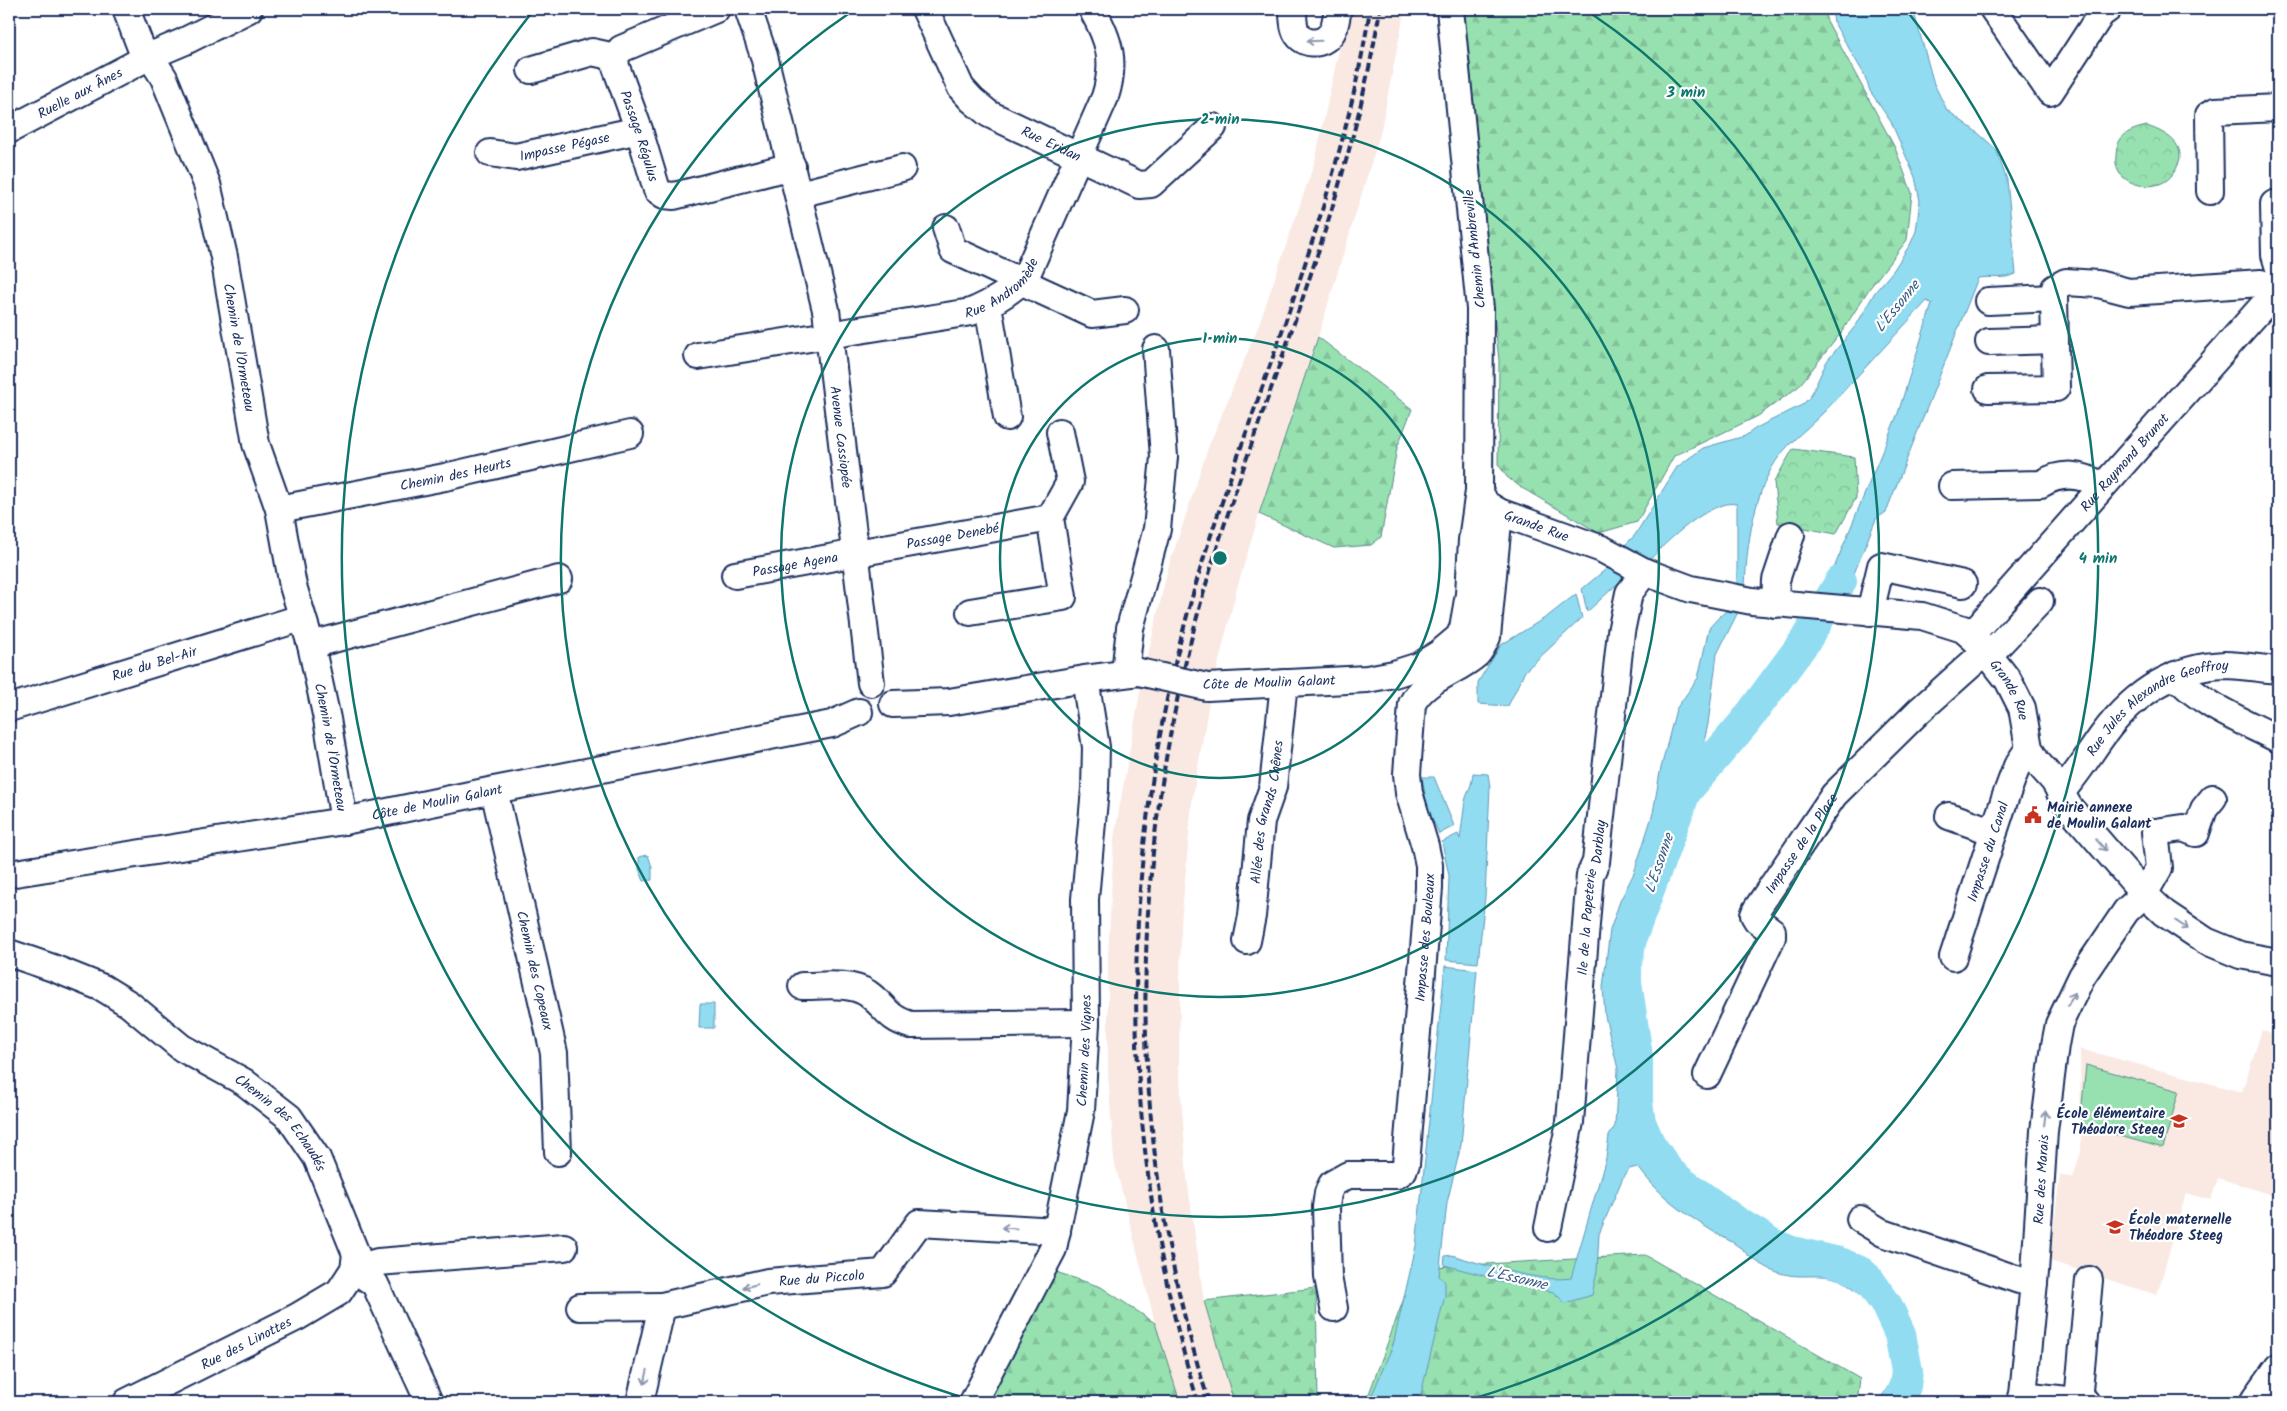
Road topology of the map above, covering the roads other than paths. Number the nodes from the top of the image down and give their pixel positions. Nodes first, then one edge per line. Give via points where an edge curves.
1 (126, 9) edge
2 (249, 9) edge
3 (716, 9) edge
4 (748, 9) edge
5 (925, 9) edge
6 (1092, 9) edge
7 (1293, 9) edge
8 (1338, 9) edge
9 (1450, 9) edge
10 (1993, 9) edge
11 (2108, 9) edge
12 (150, 56) junction
13 (615, 57) junction
14 (531, 70) dead end
15 (2278, 108) edge
16 (1213, 126) dead end
17 (9, 130) edge
18 (639, 130) junction
19 (490, 153) dead end
20 (1079, 156) junction
21 (792, 166) junction
22 (902, 168) dead end
23 (2210, 191) dead end
24 (799, 194) junction
25 (2274, 204) dead end
26 (946, 228) dead end
27 (2274, 278) edge
28 (1021, 281) junction
29 (2054, 298) junction
30 (1988, 302) dead end
31 (988, 305) junction
32 (1125, 310) dead end
33 (829, 334) junction
34 (2055, 340) junction
35 (1990, 342) dead end
36 (1156, 349) dead end
37 (698, 356) dead end
38 (1988, 389) dead end
39 (1007, 417) dead end
40 (1060, 432) dead end
41 (630, 434) dead end
42 (1952, 486) dead end
43 (2102, 486) junction
44 (1479, 491) junction
45 (279, 509) junction
46 (1499, 512) junction
47 (1050, 518) junction
48 (1791, 535) dead end
49 (856, 553) junction
50 (1646, 572) junction
51 (735, 575) dead end
52 (559, 579) dead end
53 (1963, 584) dead end
54 (1752, 601) junction
55 (2040, 601) dead end
56 (970, 612) dead end
57 (1870, 612) junction
58 (302, 618) junction
59 (311, 646) junction
60 (1982, 647) junction
61 (2278, 670) edge
62 (1132, 673) junction
63 (2175, 674) junction
64 (1085, 679) junction
65 (871, 683) junction
66 (1284, 683) junction
67 (893, 704) junction
68 (9, 708) edge
69 (859, 712) junction
70 (2278, 739) edge
71 (2029, 748) junction
72 (494, 790) junction
73 (2060, 793) junction
74 (2213, 798) dead end
75 (1949, 816) dead end
76 (344, 821) junction
77 (1994, 832) junction
78 (9, 874) edge
79 (2144, 894) junction
80 (1246, 940) dead end
81 (9, 954) edge
82 (1953, 957) dead end
83 (2278, 962) edge
84 (802, 986) dead end
85 (1086, 1023) junction
86 (1707, 1075) dead end
87 (558, 1152) dead end
88 (1860, 1219) dead end
89 (1548, 1228) dead end
90 (1057, 1231) junction
91 (564, 1247) dead end
92 (354, 1269) junction
93 (2034, 1277) junction
94 (2089, 1280) dead end
95 (662, 1306) junction
96 (580, 1307) dead end
97 (1334, 1308) dead end
98 (2278, 1367) edge
99 (2022, 1398) edge
100 (127, 1402) edge
101 (429, 1402) edge
102 (640, 1402) edge
103 (973, 1402) edge
104 (2082, 1402) edge
105 (2253, 1402) edge

1 - 12 street, Chemin de l'Ormeteau via 141,48
2 - 12 street, Ruelle aux Ânes
3 - 13 street via 621,49
4 - 21 street, Avenue Cassiopée via 764,56
5 - 20 street, Rue Eridan via 954,74 972,100 990,114
6 - 20 street, Rue Andromède via 1111,51 1112,68 1105,98
8 -> 7 street via 1332,31 1322,41 1314,43 1298,36
9 - 44 street, Chemin d'Ambreville via 1480,309
10 - 11 street via 2050,92 2101,14
12 - 17 street, Ruelle aux Ânes
12 - 45 street, Chemin de l'Ormeteau via 164,78 207,184 224,257 256,444
13 - 14 street via 592,52
13 - 18 street, Passage Régulus
15 - 23 street via 2215,111 2209,116
16 - 20 street, Rue Eridan via 1146,186
18 - 19 street, Impasse Pégase via 516,156
18 - 21 street, Passage Régulus via 657,190 664,195 674,196
20 - 28 street, Rue Andromède
21 - 24 street, Avenue Cassiopée
22 - 24 street
24 - 33 street, Avenue Cassiopée
25 - 27 street
26 - 28 street via 953,250
27 - 29 street via 2129,292 2098,284 2066,282 2056,288
27 - 43 street, Rue Raymond Brunot
28 - 31 street, Rue Andromède
28 - 32 street via 1092,314
29 - 30 street
29 - 34 street
31 - 33 street, Rue Andromède via 971,312
31 - 39 street
33 - 37 street, Rue Andromède
33 - 49 street, Avenue Cassiopée
34 - 35 street
34 - 38 street via 2056,388
36 - 62 street via 1164,457 1157,530 1130,628
40 - 47 street via 1070,482
41 - 45 street, Chemin des Heurts via 445,477
42 - 43 street via 2042,484 2052,477 2072,475 2089,478
43 - 60 street, Rue Raymond Brunot
44 - 46 street, Grande Rue via 1486,504
44 - 66 street, Côte de Moulin Galant via 1466,617 1459,637 1419,666 1394,674 1367,679
45 - 58 street, Chemin de l'Ormeteau via 292,586
46 - 50 street, Grande Rue via 1602,548
46 - 97 street, Impasse des Bouleaux via 1487,637 1479,652 1426,686 1412,704 1408,793 1425,846 1429,888 1406,1164 1397,1175 1348,1175 1332,1184 1328,1192 1328,1277
47 - 49 street, Passage Denebé
47 - 56 street via 1063,597
48 - 54 street via 1776,580
49 - 51 street, Passage Agena
49 - 65 street, Avenue Cassiopée
50 - 54 street, Grande Rue via 1667,582
50 - 89 street, Ile de la Papeterie Darblay via 1629,594 1621,632 1596,862 1590,876 1570,1122
52 - 59 street
53 - 57 street via 1881,566
54 - 57 street, Grande Rue
55 - 60 street
57 - 60 street, Grande Rue via 1922,616 1950,624
58 - 59 street, Chemin de l'Ormeteau
58 - 68 street, Rue du Bel-Air
59 - 76 street, Chemin de l'Ormeteau
60 - 71 street, Grande Rue via 2008,680 2019,702
60 - 86 street, Impasse de la Place via 1834,795 1761,902 1754,915 1772,931 1772,938
61 - 63 street, Rue Jules Alexandre Geoffroy via 2226,665
62 - 64 street, Côte de Moulin Galant
62 - 66 street, Côte de Moulin Galant, bridge via 1207,687
63 - 70 street via 2200,698
63 - 73 street, Rue Jules Alexandre Geoffroy via 2132,701
64 - 67 street, Côte de Moulin Galant via 949,702
64 - 85 street, Chemin des Vignes via 1096,747 1085,900
65 - 67 street via 878,682 887,687
65 - 69 street via 858,692 856,704
66 - 80 street, Allée des Grands Chênes via 1273,787 1261,821 1252,916
67 - 69 street via 882,718 872,720
69 - 72 street, Côte de Moulin Galant via 832,724
71 - 73 street, Grande Rue
71 - 77 street, Impasse du Canal via 2017,766
72 - 76 street, Côte de Moulin Galant
72 - 87 street, Chemin des Copeaux via 554,1053
73 -> 79 street, Grande Rue via 2068,807
74 - 79 street, Rue des Marais via 2204,809 2196,833 2184,828 2156,832 2159,868
75 - 77 street
76 - 78 street, Côte de Moulin Galant
77 - 82 street, Impasse du Canal
79 -> 83 street, Grande Rue via 2164,913 2206,941 2240,955
93 -> 79 street, Rue des Marais via 2044,1131 2059,1024 2087,969 2126,911
81 - 92 street, Chemin des Echaudés via 103,988 129,1004 182,1048 244,1082 289,1117 317,1158 356,1254
84 - 85 street via 849,986 867,993 896,1021 911,1024
85 - 90 street, Chemin des Vignes via 1081,1111
88 - 93 street via 1883,1233 2019,1280
90 -> 95 street, Rue du Piccolo via 919,1224 883,1273 768,1282
90 - 103 street, Chemin des Vignes via 1047,1262
91 - 92 street via 378,1262
92 - 100 street, Rue des Linottes via 339,1292 297,1317
92 - 101 street via 375,1284
93 - 99 street, Rue des Marais
94 - 104 street
95 - 96 street
95 -> 102 street
98 - 105 street
99 - 104 street

